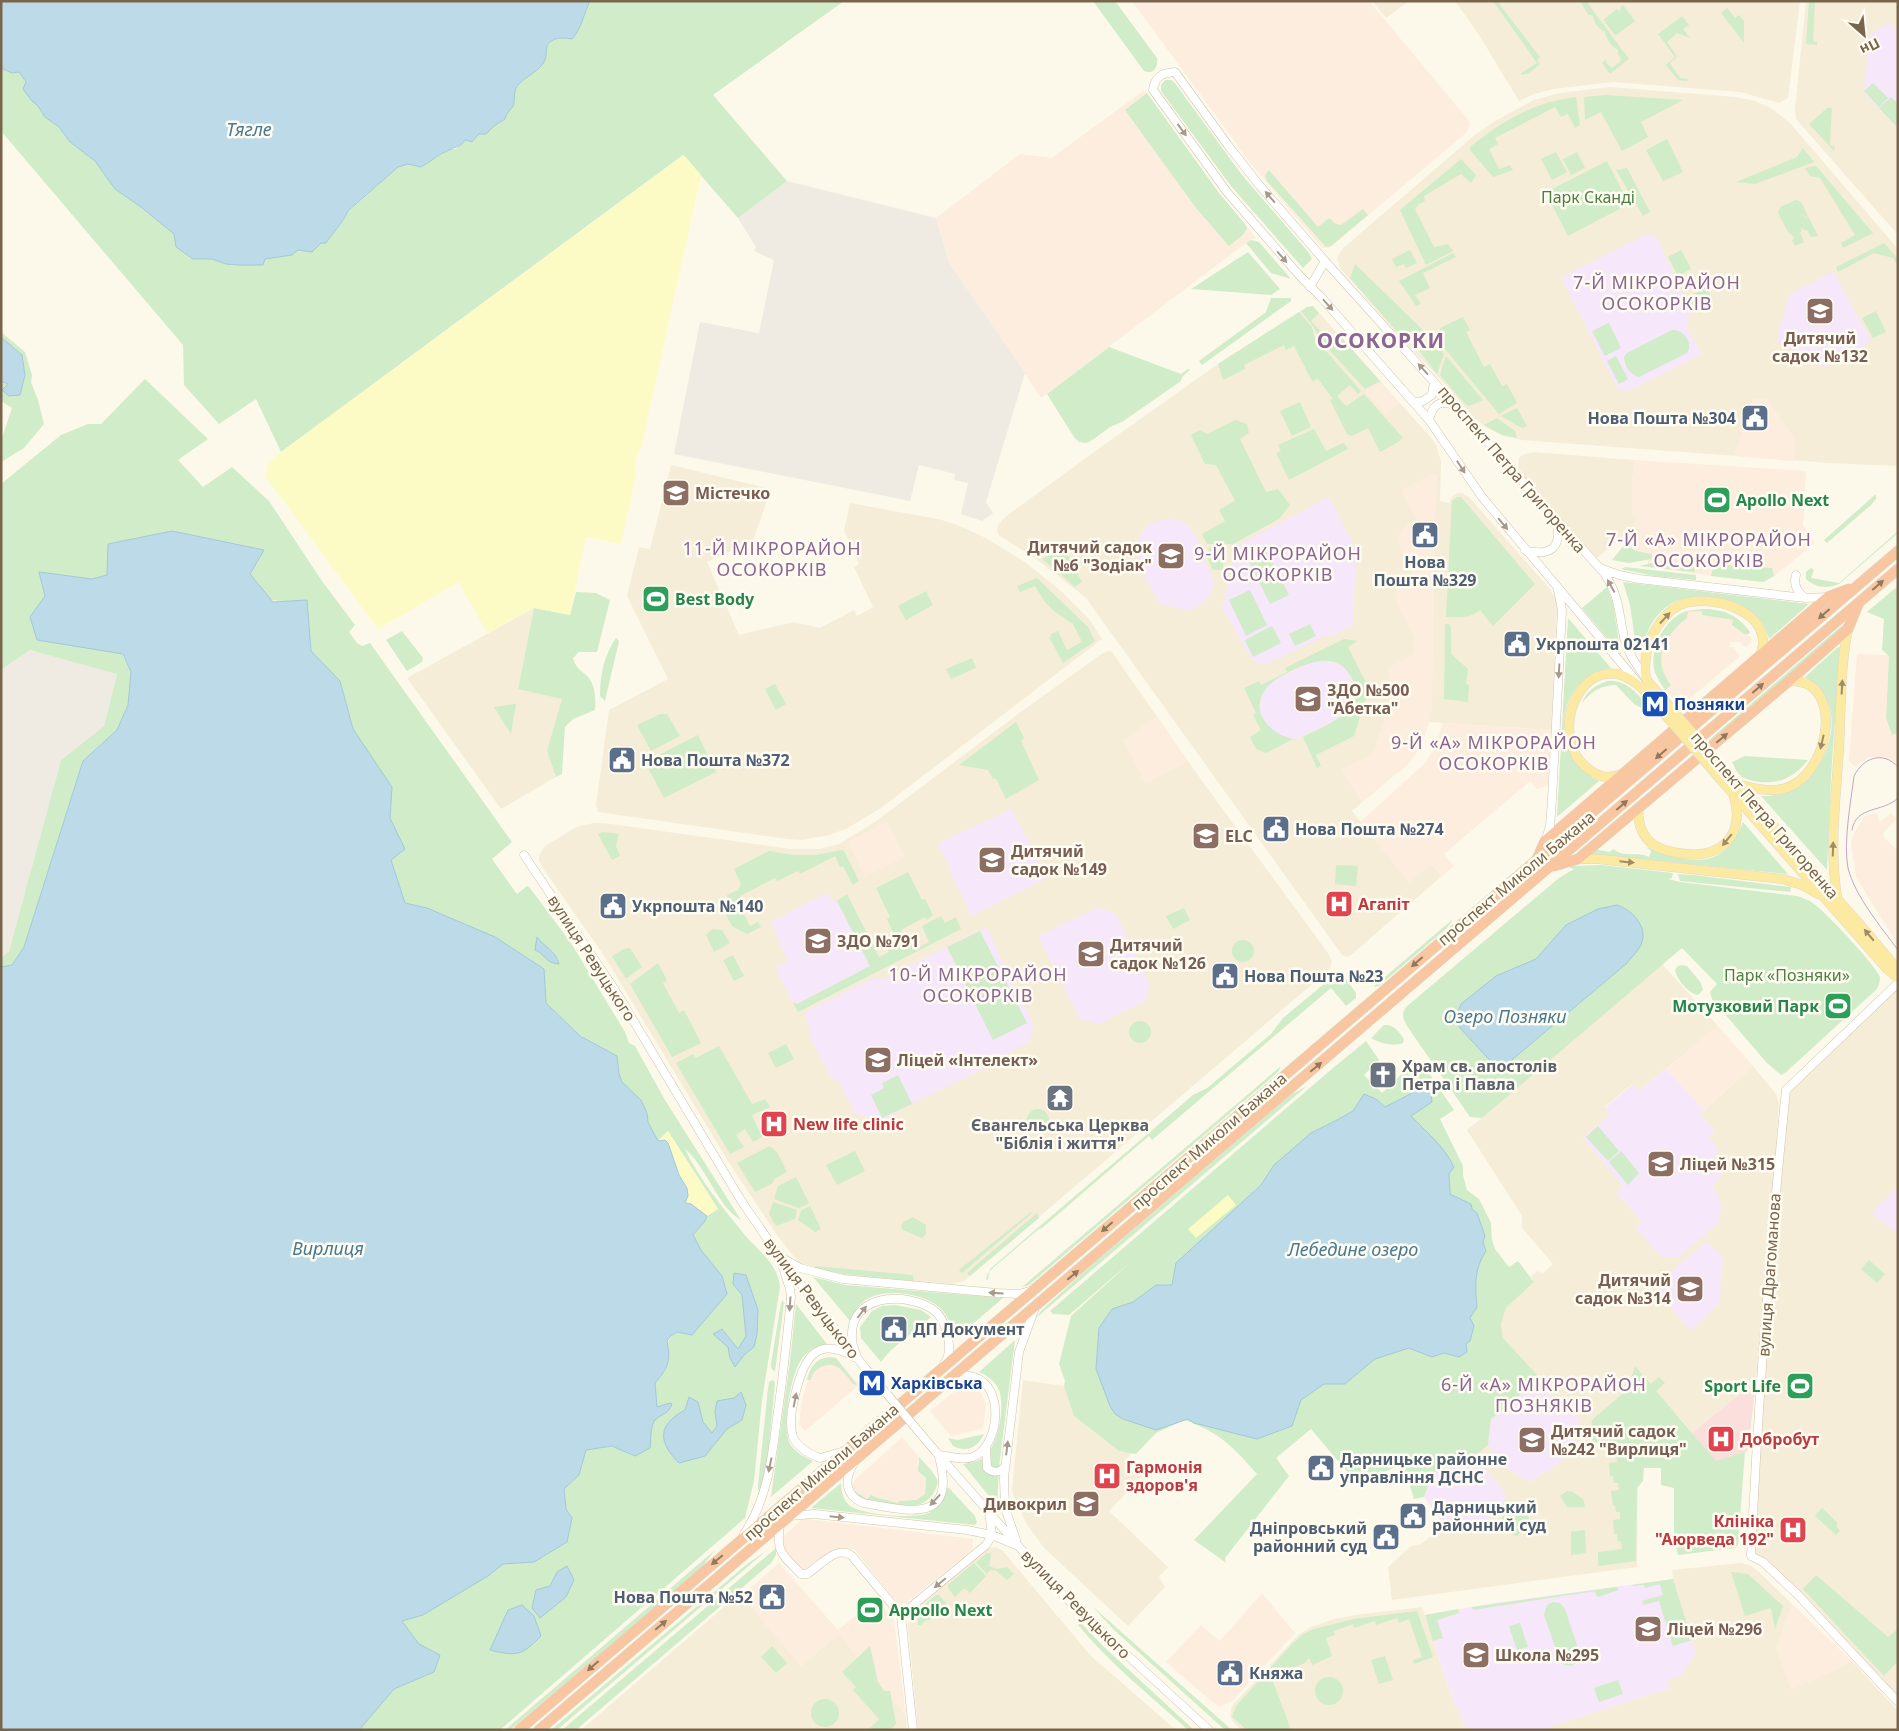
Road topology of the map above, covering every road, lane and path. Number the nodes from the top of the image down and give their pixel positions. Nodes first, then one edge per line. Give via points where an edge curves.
1 (1324, 261) junction
2 (1310, 287) junction
3 (1434, 382) junction
4 (1414, 402) junction
5 (1454, 405) junction
6 (1430, 420) junction
7 (1556, 519) junction
8 (1525, 550) junction
9 (1898, 551) edge
10 (1598, 567) junction
11 (1898, 569) edge
12 (1796, 575) dead end
13 (1861, 583) junction
14 (1558, 588) junction
15 (1828, 597) junction
16 (1804, 598) junction
17 (1859, 602) junction
18 (1848, 628) junction
19 (1760, 656) junction
20 (1789, 681) junction
21 (1643, 682) junction
22 (1625, 773) junction
23 (1724, 777) junction
24 (1737, 784) junction
25 (1733, 794) junction
26 (1638, 810) junction
27 (1545, 841) junction
28 (524, 855) dead end
29 (1578, 859) junction
30 (1535, 862) junction
31 (1545, 871) junction
32 (1837, 898) junction
33 (1826, 900) junction
34 (1898, 974) edge
35 (1898, 978) edge
36 (1898, 983) edge
37 (780, 1257) junction
38 (1034, 1290) junction
39 (1036, 1306) junction
40 (857, 1358) junction
41 (940, 1369) junction
42 (949, 1380) junction
43 (986, 1448) junction
44 (847, 1449) junction
45 (937, 1453) junction
46 (856, 1460) junction
47 (1005, 1467) junction
48 (988, 1512) junction
49 (789, 1516) junction
50 (780, 1524) junction
51 (992, 1536) junction
52 (740, 1540) junction
53 (1019, 1546) junction
54 (901, 1615) junction
55 (1898, 1702) edge
56 (519, 1730) edge
57 (540, 1730) edge
58 (913, 1730) edge
59 (1209, 1730) edge

1 - 2 street
1 -> 2 street, проспект Петра Григоренка via 1247,170 1174,72 1158,77 1153,90 1227,192
3 -> 1 street, проспект Петра Григоренка
2 -> 4 street, проспект Петра Григоренка
3 - 4 street via 1432,396
3 - 5 street, проспект Петра Григоренка
4 - 6 street, проспект Петра Григоренка
5 - 6 street via 1437,404
5 - 7 street, проспект Петра Григоренка
6 -> 8 street, проспект Петра Григоренка via 1482,498
7 - 8 street via 1558,538 1552,549 1543,553
7 - 10 street, проспект Петра Григоренка
8 - 14 street, проспект Петра Григоренка
9 - 13 highway, проспект Миколи Бажана
10 - 16 street via 1639,579
21 -> 10 street, проспект Петра Григоренка via 1626,644 1614,590
17 -> 11 highway, проспект Миколи Бажана
12 - 16 street via 1795,586
13 - 15 highway
13 -> 30 highway, проспект Миколи Бажана
14 - 21 street, проспект Петра Григоренка
14 -> 27 street via 1562,610 1551,817
15 - 16 street
15 - 19 highway
17 - 18 highway
31 -> 17 highway, проспект Миколи Бажана
18 - 20 highway
32 -> 18 main road via 1833,865 1835,812
21 -> 19 main road via 1652,637 1667,615 1685,603 1723,604 1742,611 1760,629 1764,645
19 - 22 highway
20 -> 24 main road via 1798,680 1811,687 1824,705 1826,724 1819,756 1806,774 1788,787 1772,790
26 -> 20 highway
21 - 22 main road via 1613,674 1595,678 1579,691 1570,718 1570,741 1586,768 1606,778
21 - 23 main road, проспект Петра Григоренка, bridge
22 - 27 highway
23 - 24 main road, проспект Петра Григоренка
23 - 25 main road, проспект Петра Григоренка
24 - 32 main road, проспект Петра Григоренка
25 -> 26 main road via 1737,816 1731,836 1719,848 1701,855 1668,851 1650,842 1641,829
25 - 33 main road, проспект Петра Григоренка
26 - 29 highway
27 - 30 highway
28 - 37 street, вулиця Ревуцького via 615,990 718,1164
29 - 31 highway
29 -> 33 main road via 1783,879 1802,885
30 -> 38 highway, проспект Миколи Бажана
39 -> 31 highway, проспект Миколи Бажана
34 -> 32 main road, проспект Петра Григоренка
33 - 35 main road, проспект Петра Григоренка via 1886,969
36 - 55 street, вулиця Драгоманова via 1786,1090 1760,1392 1751,1556 1764,1562 1798,1594
38 -> 37 street via 1005,1294 843,1280 800,1268
37 - 40 street, вулиця Ревуцького
37 -> 52 street via 791,1297 777,1423 762,1498 753,1522
38 - 41 highway, проспект Миколи Бажана
39 - 42 highway, проспект Миколи Бажана
47 -> 39 street via 1019,1352
40 -> 41 street via 852,1338 860,1313 876,1300 891,1298 920,1303 933,1309 945,1324 949,1354
44 -> 40 street via 820,1458 801,1448 792,1432 793,1402 806,1361 816,1352 839,1349
40 - 45 street, вулиця Ревуцького, bridge
41 - 44 highway, проспект Миколи Бажана
42 - 43 street via 975,1377 991,1392 995,1408 993,1430
42 - 46 highway, проспект Миколи Бажана
43 - 45 street via 971,1458
43 - 47 street via 988,1468 999,1472
44 - 52 highway, проспект Миколи Бажана
45 -> 46 street via 943,1471 942,1494 932,1505 913,1511 856,1500 848,1490 846,1478
45 - 48 street, вулиця Ревуцького
46 - 49 highway, проспект Миколи Бажана
47 - 53 street via 1004,1500
48 - 51 street
48 - 53 street, вулиця Ревуцького
49 - 50 highway, проспект Миколи Бажана
49 -> 51 street via 814,1514 967,1530
50 - 54 street via 779,1550 801,1574 807,1574 839,1552 848,1552
57 -> 50 highway, проспект Миколи Бажана
51 - 53 street
51 -> 54 street via 982,1548
52 -> 56 highway, проспект Миколи Бажана
53 - 59 street, вулиця Ревуцького via 1079,1611
54 - 58 street

